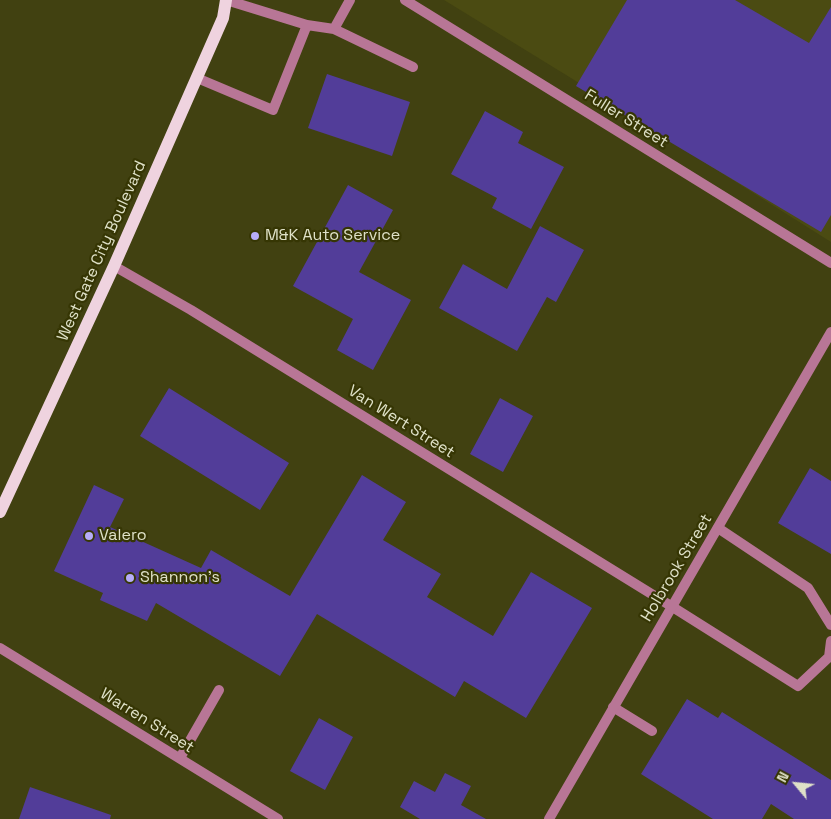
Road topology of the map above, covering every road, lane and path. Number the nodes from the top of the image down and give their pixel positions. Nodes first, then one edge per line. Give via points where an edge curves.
1 (226, 0) edge
2 (350, 0) edge
3 (405, 0) edge
4 (306, 25) junction
5 (334, 29) junction
6 (413, 67) dead end
7 (197, 78) junction
8 (831, 263) edge
9 (114, 266) junction
10 (831, 332) edge
11 (0, 512) edge
12 (718, 528) junction
13 (671, 606) junction
14 (831, 625) edge
15 (831, 641) edge
16 (0, 648) edge
17 (219, 690) dead end
18 (613, 707) junction
19 (652, 731) dead end
20 (180, 758) junction
21 (278, 819) edge
22 (549, 819) edge

1 - 4 street
1 - 7 main road, West Gate City Boulevard via 223,18
2 - 5 street
3 - 8 street, Fuller Street
4 - 5 street
4 - 7 street via 273,110
5 - 6 street
7 - 9 main road, West Gate City Boulevard
9 - 11 main road, West Gate City Boulevard
9 - 13 street, Van Wert Street via 200,315
10 - 12 street, Holbrook Street
12 - 13 street, Holbrook Street
12 - 14 street via 808,588
13 - 15 street, Van Wert Street via 798,686 829,657
13 - 18 street, Holbrook Street
16 - 20 street, Warren Street
17 - 20 street
18 - 19 street
18 - 22 street, Holbrook Street
20 - 21 street, Warren Street

